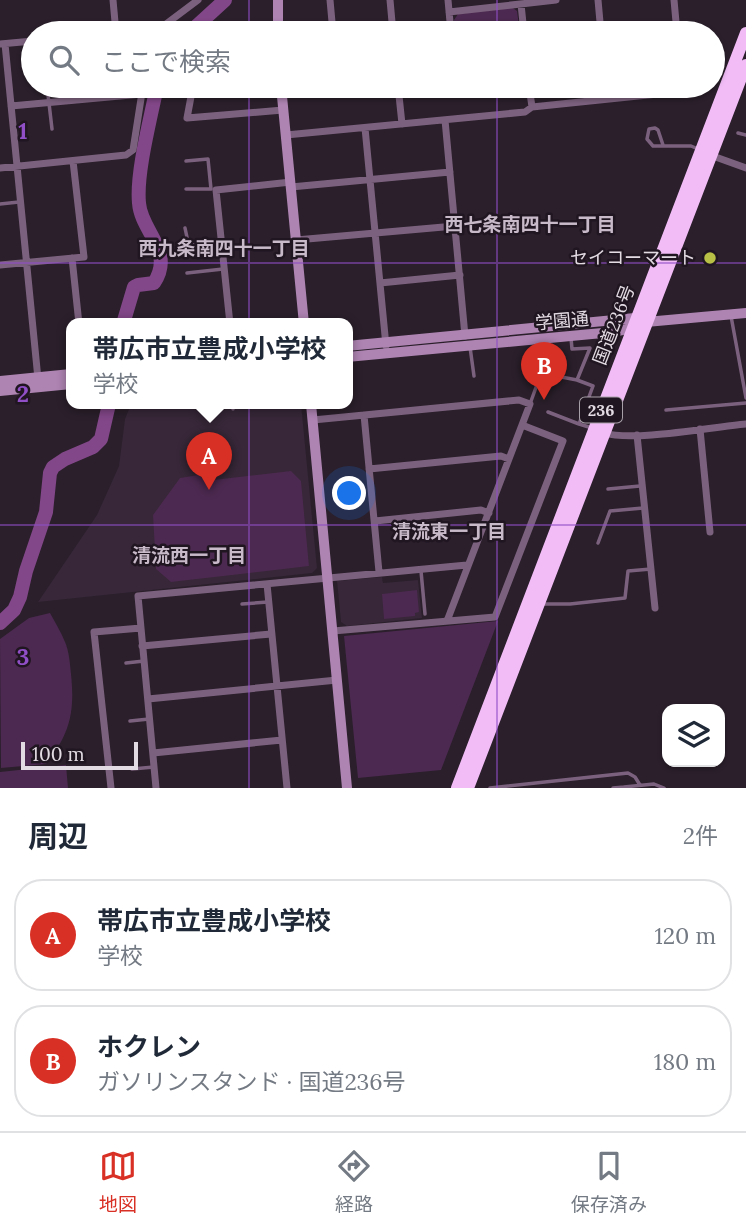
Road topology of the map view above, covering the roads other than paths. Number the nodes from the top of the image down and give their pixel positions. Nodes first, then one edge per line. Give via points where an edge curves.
1 (113, 0) edge
2 (198, 0) edge
3 (278, 0) edge
4 (330, 0) edge
5 (390, 0) edge
6 (448, 0) edge
7 (556, 0) edge
8 (598, 0) edge
9 (674, 0) edge
10 (521, 4) junction
11 (449, 12) junction
12 (115, 21) edge
13 (170, 21) edge
14 (278, 21) edge
15 (332, 21) edge
16 (392, 21) edge
17 (450, 21) edge
18 (523, 21) edge
19 (600, 21) edge
20 (676, 21) edge
21 (746, 33) edge
22 (21, 42) edge
23 (3, 44) edge
24 (746, 65) edge
25 (725, 96) edge
26 (48, 98) edge
27 (85, 98) edge
28 (142, 98) edge
29 (191, 98) edge
30 (282, 98) edge
31 (399, 98) edge
32 (531, 98) edge
33 (619, 98) edge
34 (724, 98) edge
35 (49, 103) junction
36 (11, 106) junction
37 (532, 107) junction
38 (283, 110) junction
39 (445, 120) junction
40 (402, 124) junction
41 (365, 128) junction
42 (52, 129) dead end
43 (738, 133) dead end
44 (286, 135) junction
45 (746, 135) edge
46 (663, 145) junction
47 (706, 153) junction
48 (73, 161) junction
49 (186, 161) dead end
50 (17, 166) junction
51 (0, 168) edge
52 (746, 168) edge
53 (450, 172) junction
54 (370, 179) junction
55 (291, 185) junction
56 (186, 189) dead end
57 (214, 189) junction
58 (20, 202) junction
59 (0, 204) edge
60 (455, 226) junction
61 (185, 228) dead end
62 (374, 233) junction
63 (296, 240) junction
64 (222, 243) junction
65 (72, 258) junction
66 (27, 263) junction
67 (0, 265) edge
68 (224, 269) junction
69 (187, 273) dead end
70 (460, 275) junction
71 (380, 283) junction
72 (746, 313) edge
73 (731, 314) junction
74 (78, 318) edge
75 (229, 318) edge
76 (303, 318) edge
77 (637, 323) junction
78 (570, 331) junction
79 (467, 340) junction
80 (353, 346) edge
81 (386, 348) junction
82 (353, 356) edge
83 (66, 375) edge
84 (474, 376) dead end
85 (0, 380) edge
86 (577, 380) junction
87 (39, 382) junction
88 (66, 384) edge
89 (592, 390) junction
90 (0, 391) edge
91 (606, 395) junction
92 (746, 401) edge
93 (530, 404) junction
94 (312, 409) edge
95 (666, 410) dead end
96 (548, 412) dead end
97 (364, 415) junction
98 (313, 420) junction
99 (746, 424) edge
100 (523, 425) junction
101 (579, 425) junction
102 (700, 429) junction
103 (599, 431) junction
104 (638, 435) junction
105 (509, 459) junction
106 (369, 470) junction
107 (642, 485) junction
108 (608, 489) dead end
109 (645, 508) junction
110 (489, 513) junction
111 (374, 521) junction
112 (710, 533) dead end
113 (598, 543) dead end
114 (467, 565) junction
115 (421, 569) junction
116 (651, 569) junction
117 (379, 572) junction
118 (327, 577) junction
119 (267, 584) junction
120 (268, 602) junction
121 (242, 604) dead end
122 (538, 604) junction
123 (654, 608) dead end
124 (425, 614) dead end
125 (447, 621) junction
126 (141, 628) junction
127 (332, 631) junction
128 (271, 634) junction
129 (142, 646) junction
130 (144, 661) junction
131 (126, 663) dead end
132 (337, 680) junction
133 (276, 686) junction
134 (148, 699) junction
135 (149, 719) junction
136 (130, 721) dead end
137 (282, 740) junction
138 (153, 753) junction
139 (154, 767) junction
140 (132, 769) dead end
141 (541, 781) junction
142 (640, 785) junction
143 (624, 787) edge
144 (111, 788) edge
145 (156, 788) edge
146 (286, 788) edge
147 (347, 788) edge
148 (457, 788) edge
149 (468, 788) edge
150 (490, 788) edge
151 (542, 788) edge
152 (616, 788) edge
153 (631, 788) edge
154 (664, 788) edge

1 - 12 street
2 - 13 street
3 - 14 street
4 - 15 street
5 - 16 street
6 - 11 street
7 - 10 street
8 - 19 street
9 - 20 street
10 - 11 street
10 - 18 street
11 - 17 street
21 - 25 highway, 国道236号 / 236
22 - 23 street
23 - 36 street
24 - 47 highway, 国道236号 / 236
26 - 35 lane
27 - 35 street
28 - 48 street via 133,150 126,155
29 - 38 street via 187,118
30 - 38 street
31 - 40 street
32 - 37 street
33 - 37 street
34 - 47 highway, 国道236号 / 236
35 - 36 street
35 - 42 lane
36 - 50 street
37 - 39 street via 525,112
38 - 44 street
39 - 40 street
39 - 53 street
40 - 41 street
41 - 44 street
41 - 54 street
43 - 45 lane
44 - 55 street
46 - 46 lane via 659,130 649,129 649,144
46 - 47 lane via 691,146
47 - 52 street
47 - 77 highway, 国道236号 / 236
48 - 50 street
48 - 65 street via 84,257
49 - 57 lane via 208,159
50 - 51 street
50 - 58 street
53 - 54 street
53 - 60 street
54 - 55 street
54 - 62 street
55 - 57 street
55 - 63 street
56 - 57 lane
57 - 64 street
58 - 59 lane
58 - 66 street
60 - 62 street
60 - 70 street
61 - 64 lane via 188,243 195,246
62 - 63 street
62 - 71 street
63 - 76 street
64 - 68 street
65 - 66 street
65 - 74 street
66 - 67 street
66 - 87 street
68 - 69 lane
68 - 75 street
70 - 71 street
70 - 79 street
71 - 81 street
72 - 73 street, 学園通
73 - 77 street, 学園通
73 - 92 lane
77 - 78 street, 学園通
77 - 91 highway, 国道236号 / 236
77 - 103 highway, 国道236号 / 236
78 - 79 street, 学園通
78 - 86 lane via 572,349 590,348
79 - 81 street, 学園通
79 - 84 lane
80 - 81 street, 学園通
81 - 82 street, 学園通
83 - 87 street
85 - 87 street
86 - 89 lane via 593,386
86 - 93 lane via 551,375 539,379
87 - 88 street
87 - 90 street
89 - 91 lane
89 - 101 lane
91 - 103 highway, 国道236号 / 236
92 - 95 lane
93 - 97 street via 519,400
93 - 100 street
94 - 98 street
96 - 101 lane
97 - 98 street
97 - 106 street
98 - 118 street
99 - 102 street
100 - 105 street
100 - 125 street via 563,441 544,491 495,617
101 - 103 lane
102 - 104 street
102 - 112 street
103 - 104 street
103 - 122 highway, 国道236号 / 236
103 - 148 highway, 国道236号 / 236
104 - 107 street
105 - 106 street via 501,456
105 - 110 street
106 - 111 street
107 - 108 lane
107 - 109 street
109 - 113 lane via 610,511
109 - 116 street
110 - 111 street via 481,510
110 - 114 street
111 - 117 street
114 - 115 street
114 - 125 street
115 - 117 street
115 - 124 lane
116 - 122 lane via 628,571 625,598
116 - 123 street
117 - 118 street
118 - 119 street
118 - 127 street
119 - 120 street
119 - 126 street via 138,596
120 - 121 lane
120 - 128 street
122 - 149 highway, 国道236号 / 236
125 - 127 street
126 - 129 street
126 - 144 street via 94,632
127 - 132 street
128 - 129 street
128 - 133 street
129 - 130 street
130 - 131 lane
130 - 134 street
132 - 133 street
132 - 147 street
133 - 134 street
133 - 137 street
134 - 135 street
135 - 136 lane
135 - 138 street
137 - 138 street
137 - 146 street
138 - 139 street
139 - 140 lane
139 - 145 street
141 - 142 lane via 628,773
141 - 150 lane
141 - 151 lane
142 - 143 lane
142 - 154 lane via 654,783
143 - 152 lane
143 - 153 lane

